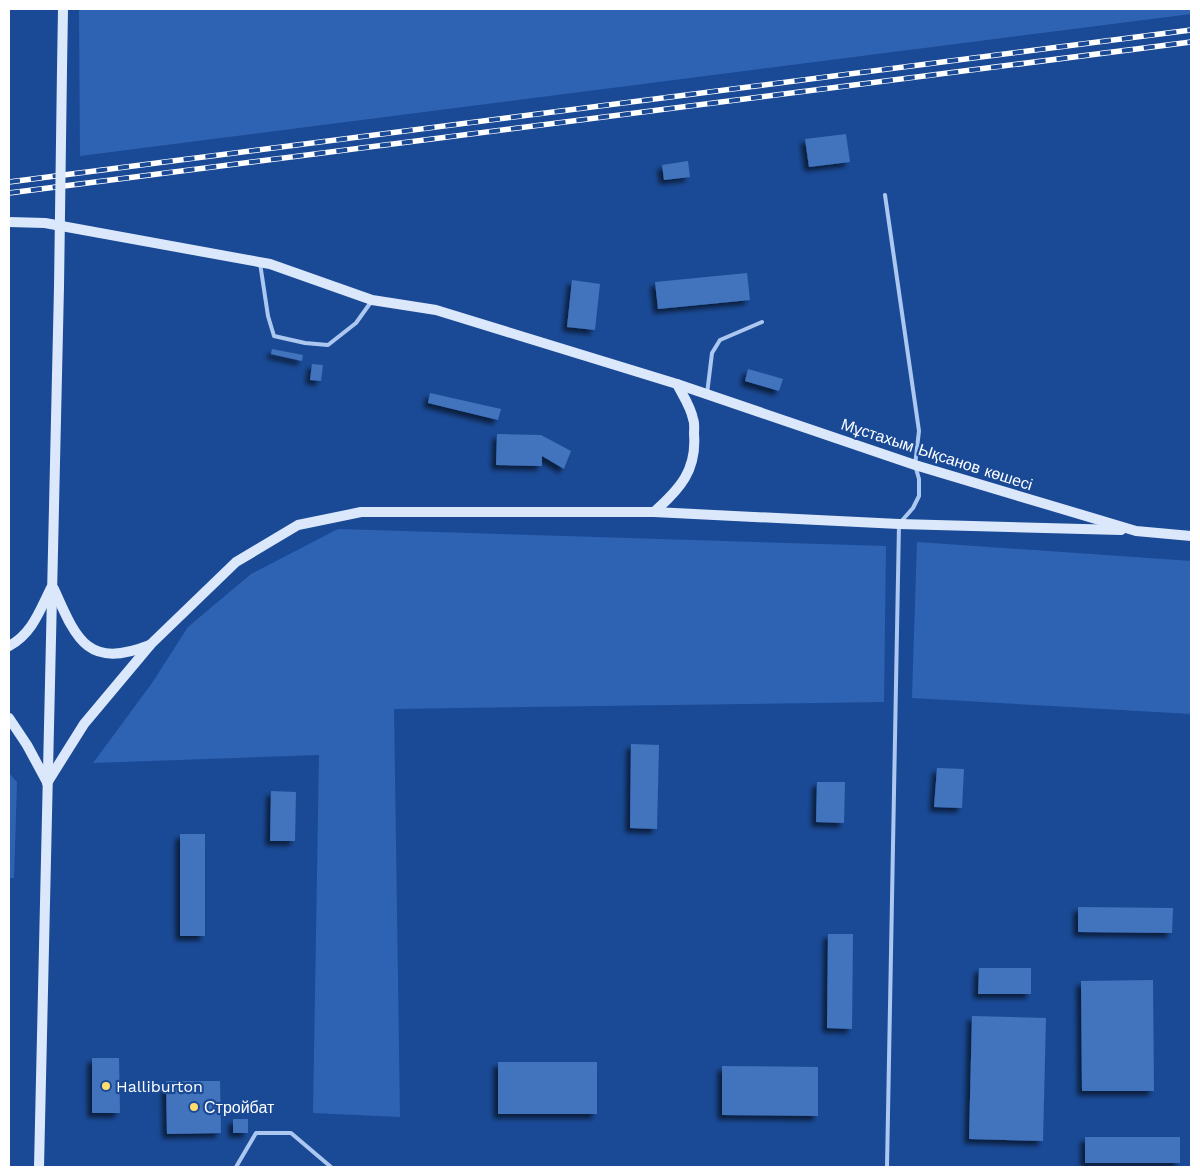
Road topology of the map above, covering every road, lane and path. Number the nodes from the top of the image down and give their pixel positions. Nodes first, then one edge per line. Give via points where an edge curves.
1 (63, 9) edge
2 (885, 195) dead end
3 (9, 222) edge
4 (260, 262) junction
5 (372, 300) junction
6 (762, 322) dead end
7 (677, 384) junction
8 (707, 394) junction
9 (915, 465) junction
10 (654, 512) junction
11 (899, 524) junction
12 (1136, 531) junction
13 (1191, 536) edge
14 (52, 585) junction
15 (151, 644) junction
16 (9, 646) edge
17 (9, 718) edge
18 (47, 783) junction
19 (39, 1167) edge
20 (236, 1167) edge
21 (331, 1167) edge
22 (887, 1167) edge

1 - 14 main road, bridge
2 - 9 lane via 919,431
3 - 4 main road, Мұстахым Ықсанов көшесі via 45,223
4 - 5 main road, Мұстахым Ықсанов көшесі
4 - 5 lane via 274,336 328,345 356,323
5 - 7 main road, Мұстахым Ықсанов көшесі via 436,310
6 - 8 lane via 720,340 712,353
7 - 8 main road, Мұстахым Ықсанов көшесі
7 - 10 main road via 693,418 695,448 692,465 673,495
8 - 9 main road, Мұстахым Ықсанов көшесі
9 - 11 lane via 919,496
9 - 12 main road, Мұстахым Ықсанов көшесі
10 - 11 main road
10 - 15 main road via 361,512 298,526 236,562
11 - 12 main road
11 - 22 lane
12 - 13 main road, Мұстахым Ықсанов көшесі
14 - 15 main road via 70,624 91,649 116,655
14 - 16 main road via 26,633
14 - 18 main road
15 - 18 main road via 84,724
17 - 18 main road
18 - 19 main road
20 - 21 lane via 256,1133 291,1133

